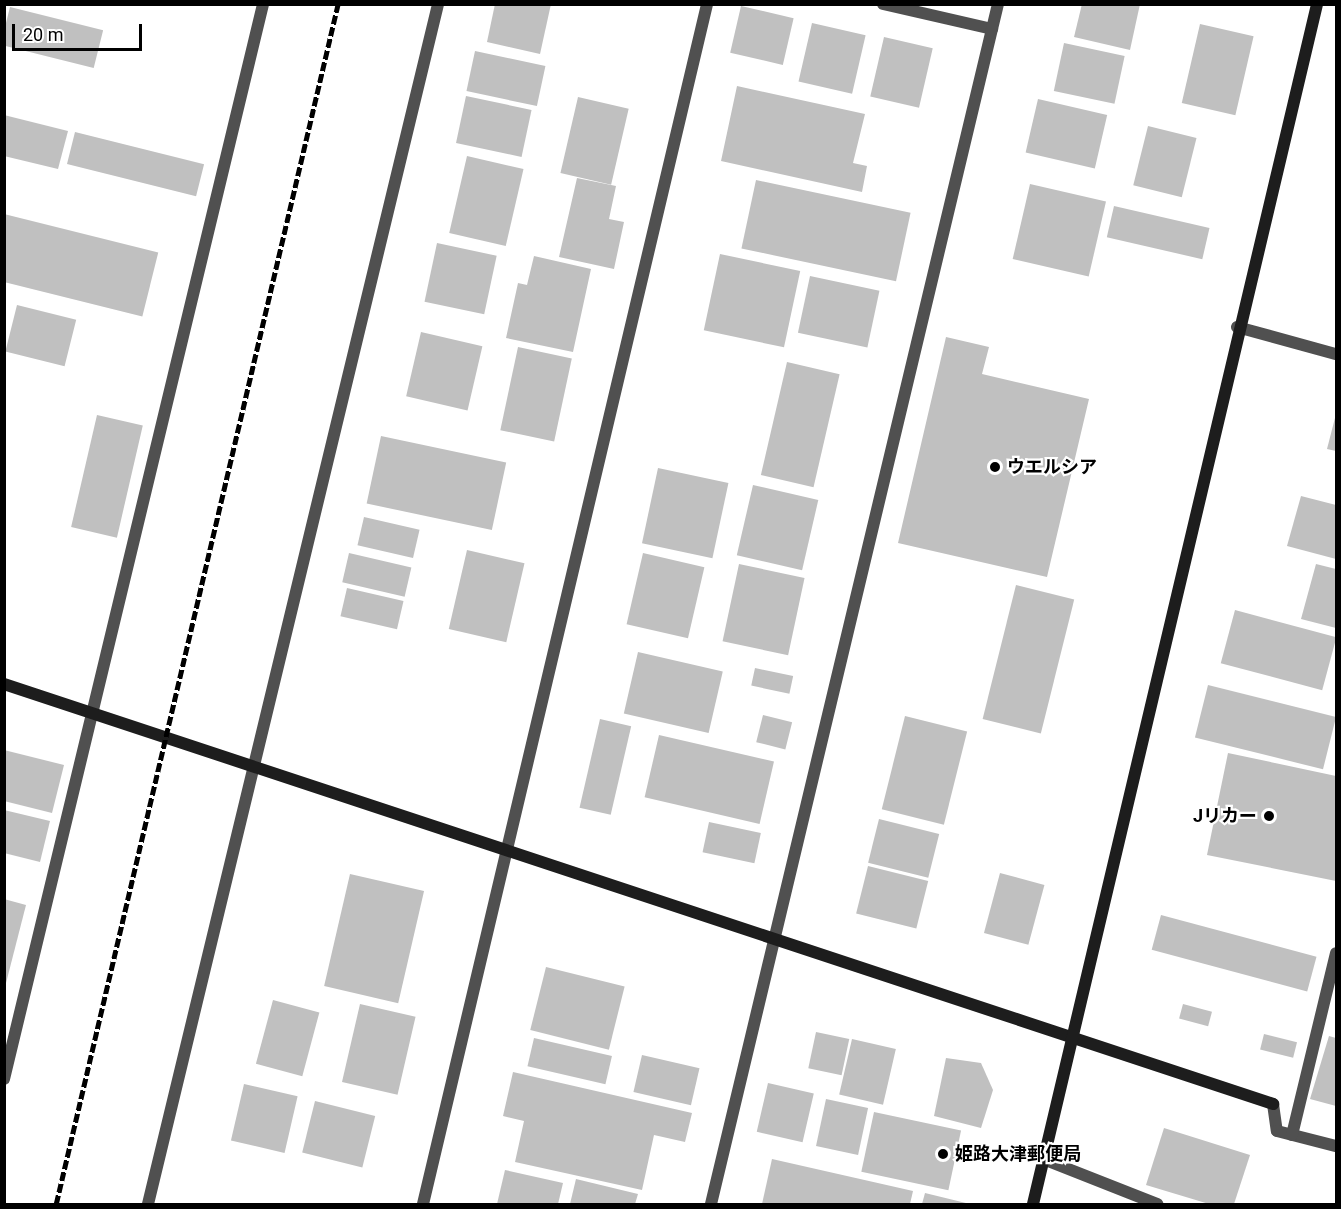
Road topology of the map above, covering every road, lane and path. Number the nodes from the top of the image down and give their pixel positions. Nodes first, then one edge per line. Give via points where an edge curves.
1 (263, 4) edge
2 (438, 4) edge
3 (707, 4) edge
4 (883, 4) edge
5 (998, 4) edge
6 (1317, 4) edge
7 (992, 29) junction
8 (1237, 327) junction
9 (1336, 354) edge
10 (4, 684) edge
11 (94, 713) junction
12 (251, 766) junction
13 (508, 852) junction
14 (776, 942) junction
15 (1336, 953) edge
16 (1068, 1040) junction
17 (4, 1079) edge
18 (1292, 1135) junction
19 (1336, 1146) edge
20 (1043, 1159) junction
21 (148, 1204) edge
22 (423, 1204) edge
23 (711, 1204) edge
24 (1032, 1204) edge
25 (1157, 1204) edge

1 - 11 street
2 - 12 street
3 - 13 street
4 - 7 street
5 - 7 street
6 - 8 street
7 - 14 street
8 - 9 street
8 - 16 street
10 - 11 street
11 - 12 street
11 - 17 street
12 - 13 street
12 - 21 street
13 - 14 street
13 - 22 street
14 - 16 street
14 - 23 street
15 - 18 street
16 - 18 street via 1273,1104 1277,1131
16 - 20 street
18 - 19 street
20 - 24 street
20 - 25 street

